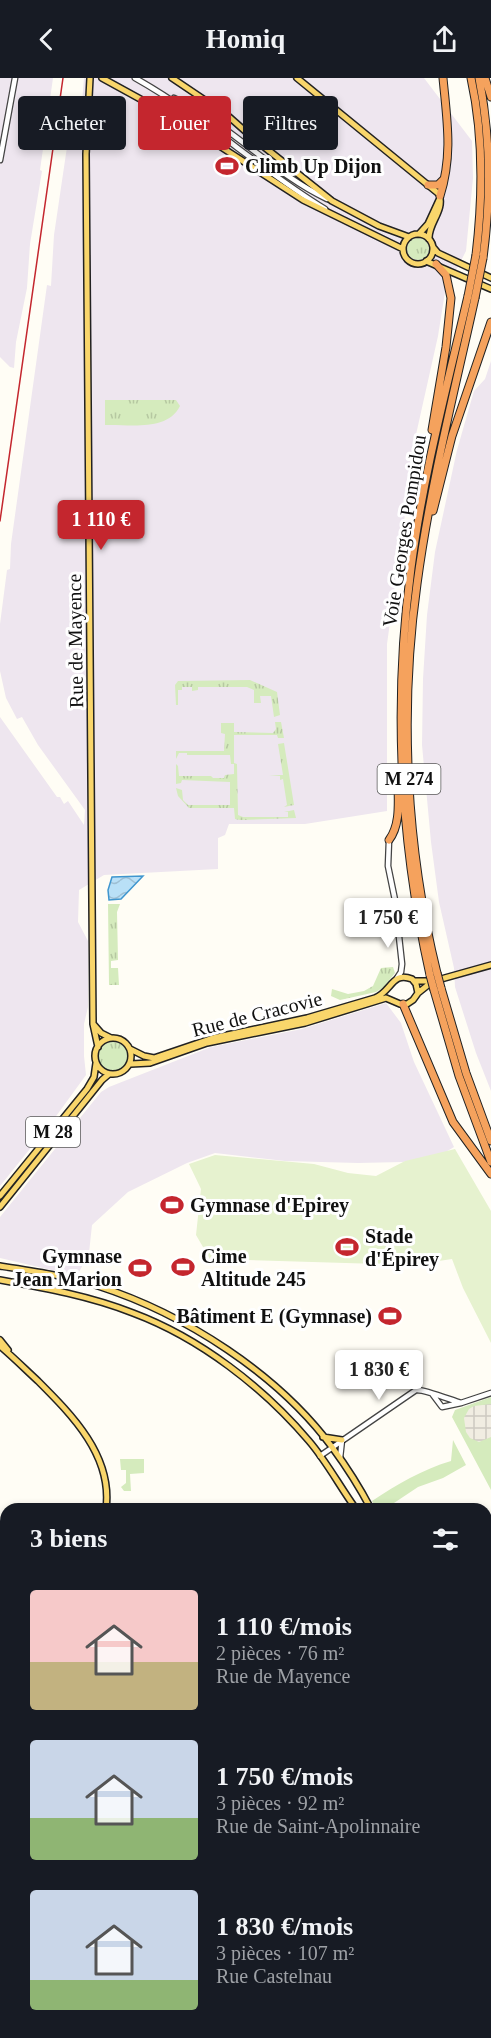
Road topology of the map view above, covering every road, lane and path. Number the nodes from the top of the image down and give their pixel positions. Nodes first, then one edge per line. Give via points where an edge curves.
1 (15, 78) edge
2 (90, 78) edge
3 (102, 78) edge
4 (135, 78) edge
5 (172, 78) edge
6 (297, 78) edge
7 (443, 78) edge
8 (471, 78) edge
9 (479, 78) edge
10 (485, 78) edge
11 (158, 91) junction
12 (491, 97) edge
13 (0, 160) edge
14 (446, 176) junction
15 (428, 184) junction
16 (440, 196) junction
17 (332, 201) junction
18 (435, 207) junction
19 (348, 222) junction
20 (419, 234) junction
21 (410, 237) junction
22 (429, 239) junction
23 (433, 247) junction
24 (404, 249) junction
25 (479, 257) junction
26 (426, 261) junction
27 (436, 264) junction
28 (491, 278) edge
29 (491, 289) edge
30 (472, 297) junction
31 (491, 322) edge
32 (423, 494) junction
33 (421, 555) junction
34 (401, 735) junction
35 (389, 840) joint
36 (491, 965) edge
37 (434, 976) junction
38 (397, 978) junction
39 (415, 981) junction
40 (390, 988) junction
41 (438, 989) junction
42 (418, 993) junction
43 (393, 1000) junction
44 (403, 1004) junction
45 (93, 1024) junction
46 (111, 1038) junction
47 (98, 1047) junction
48 (130, 1049) junction
49 (96, 1063) junction
50 (131, 1064) junction
51 (110, 1074) junction
52 (491, 1141) edge
53 (491, 1162) edge
54 (491, 1174) edge
55 (0, 1197) edge
56 (0, 1207) edge
57 (0, 1266) edge
58 (0, 1280) edge
59 (182, 1322) junction
60 (176, 1333) junction
61 (0, 1340) edge
62 (0, 1346) edge
63 (10, 1354) junction
64 (491, 1393) edge
65 (432, 1394) junction
66 (462, 1403) junction
67 (323, 1437) junction
68 (342, 1440) junction
69 (332, 1448) junction
70 (320, 1456) junction
71 (341, 1461) junction
72 (106, 1503) edge
73 (352, 1503) edge
74 (367, 1503) edge

1 - 13 street
2 - 45 main road, Rue de Mayence via 86,154
3 - 19 main road via 175,117 303,200
4 - 11 street
5 - 17 main road via 227,115
6 - 15 main road
7 - 14 highway via 449,146
8 - 25 highway, Voie Georges Pompidou / M 274 via 481,157
9 - 25 highway, Voie Georges Pompidou / M 274 via 489,170 488,215
10 - 12 highway
11 - 17 street via 181,101 285,174
11 - 19 street via 292,188
14 - 15 highway via 441,184
14 - 16 highway
15 - 16 main road
15 - 18 main road
16 - 18 main road
16 - 22 main road
17 - 21 main road
18 - 20 main road
19 - 24 main road
20 - 21 main road
20 - 22 main road
21 - 24 main road
22 - 23 main road
23 - 26 main road
23 - 28 main road via 438,254
24 - 26 main road via 410,261
25 - 30 highway, Voie Georges Pompidou / M 274, bridge
26 - 27 main road
27 - 29 main road
27 - 32 highway via 446,275 451,298
30 - 32 highway, Voie Georges Pompidou / M 274
30 - 33 highway, Voie Georges Pompidou / M 274
31 - 33 highway via 452,436
32 - 34 highway, Voie Georges Pompidou / M 274 via 408,596
33 - 37 highway, Voie Georges Pompidou / M 274 via 409,669 409,773 419,880
34 - 35 highway via 397,814
34 - 37 highway, Voie Georges Pompidou / M 274 via 410,871 418,922
35 - 38 street via 387,860 402,964
36 - 37 main road
37 - 39 main road
37 - 41 highway, Voie Georges Pompidou / M 274, bridge
37 - 42 main road
38 - 39 main road via 404,976
38 - 40 main road
39 - 42 main road
40 - 43 main road
40 - 48 main road, Rue de Cracovie via 375,998 307,1018 213,1038 154,1058
41 - 52 highway, Voie Georges Pompidou / M 274
41 - 53 highway, Voie Georges Pompidou / M 274 via 459,1076
42 - 44 main road
43 - 44 main road
43 - 50 main road, Rue de Cracovie via 386,998 305,1023 207,1043 150,1064
44 - 54 highway via 453,1122
45 - 46 main road
45 - 47 main road, Rue de Mayence
46 - 47 main road
46 - 48 main road via 125,1042
47 - 49 main road
48 - 50 main road
49 - 51 main road
49 - 55 main road, M 28 via 87,1089
50 - 51 main road via 121,1073
51 - 56 main road, M 28
57 - 59 main road via 98,1286
58 - 60 main road via 111,1305
59 - 60 street
59 - 67 main road via 263,1377
60 - 70 main road via 226,1365 260,1393
61 - 63 main road
62 - 63 main road
63 - 72 main road via 82,1428 99,1463
64 - 66 street
65 - 66 street
65 - 66 street via 442,1407
65 - 68 street via 416,1390
67 - 68 main road
67 - 69 main road
68 - 69 street
68 - 71 street
69 - 70 street
69 - 71 main road
70 - 73 main road
71 - 74 main road

